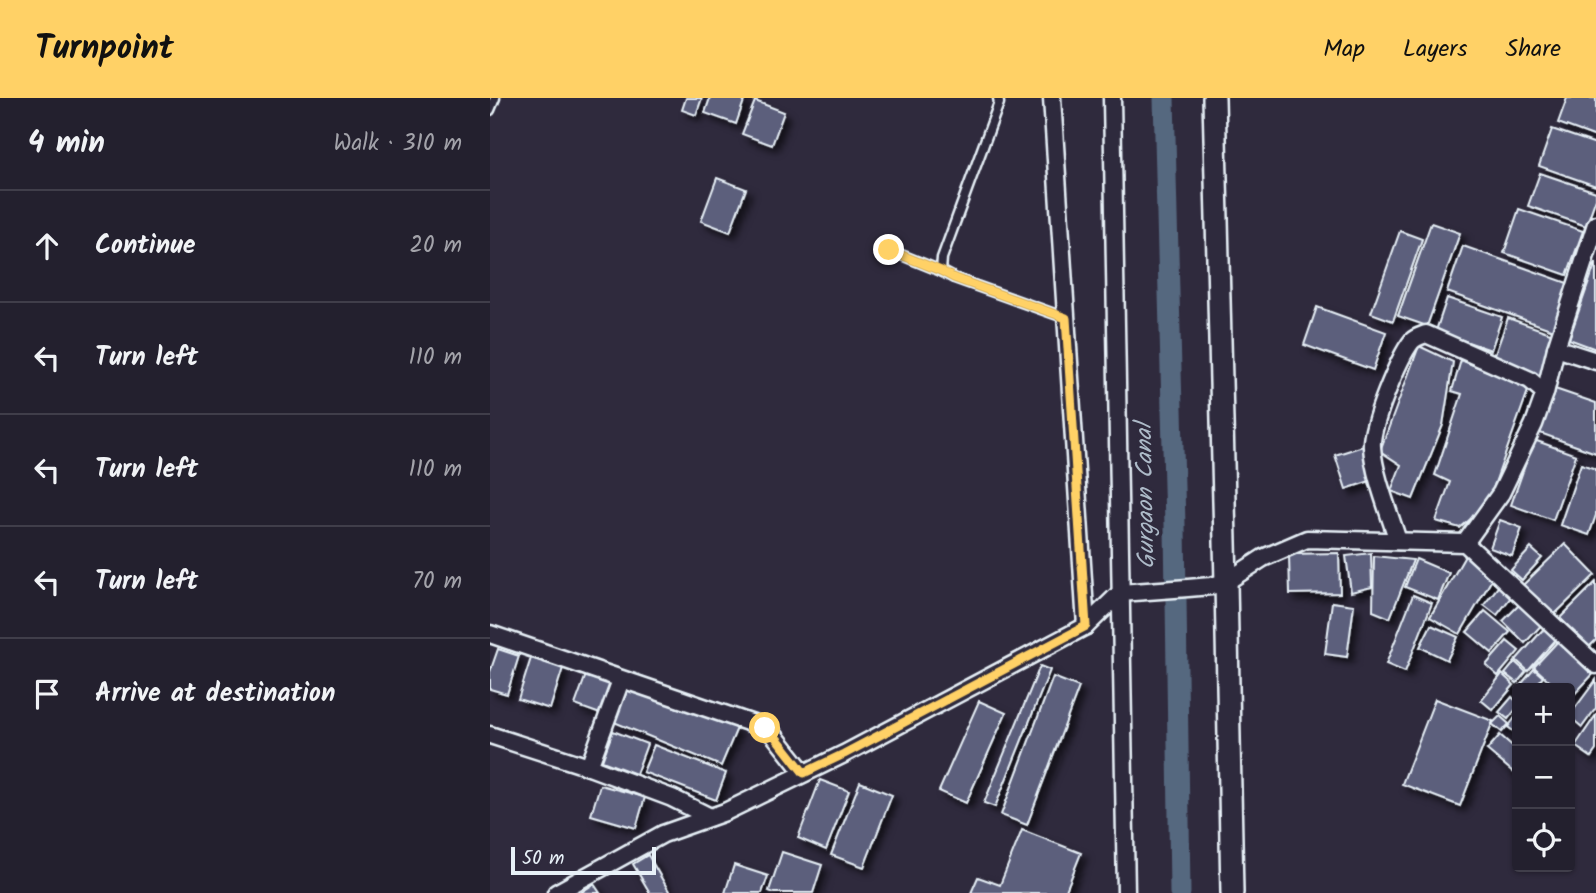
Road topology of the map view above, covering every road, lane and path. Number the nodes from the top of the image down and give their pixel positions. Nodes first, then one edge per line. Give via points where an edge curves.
1 (495, 98) edge
2 (998, 98) edge
3 (1112, 98) edge
4 (1214, 98) edge
5 (1050, 99) edge
6 (490, 110) edge
7 (1596, 224) edge
8 (889, 250) dead end
9 (941, 271) junction
10 (1066, 318) junction
11 (1556, 348) junction
12 (1596, 360) edge
13 (1545, 393) junction
14 (1398, 541) junction
15 (1465, 543) junction
16 (1226, 582) junction
17 (1119, 593) junction
18 (1086, 626) junction
19 (490, 634) edge
20 (1596, 665) edge
21 (621, 680) junction
22 (490, 735) edge
23 (589, 767) junction
24 (804, 773) junction
25 (710, 817) junction
26 (556, 893) edge
27 (1125, 893) edge
28 (1231, 893) edge

1 - 6 lane
2 - 9 lane
3 - 17 street
4 - 16 street
5 - 10 street
7 - 11 street
8 - 9 lane
9 - 10 lane
10 - 18 street
11 - 12 street
11 - 13 street
13 - 14 street via 1530,380 1426,334 1414,338 1394,373 1371,442
13 - 15 street via 1501,493
14 - 15 street
14 - 16 street via 1307,538
15 - 20 street
16 - 17 street
16 - 28 street
17 - 18 street
17 - 27 street
18 - 24 street
19 - 21 street
21 - 23 street
21 - 24 street via 765,728
22 - 23 street
23 - 25 street
24 - 25 street
25 - 26 street via 663,834

